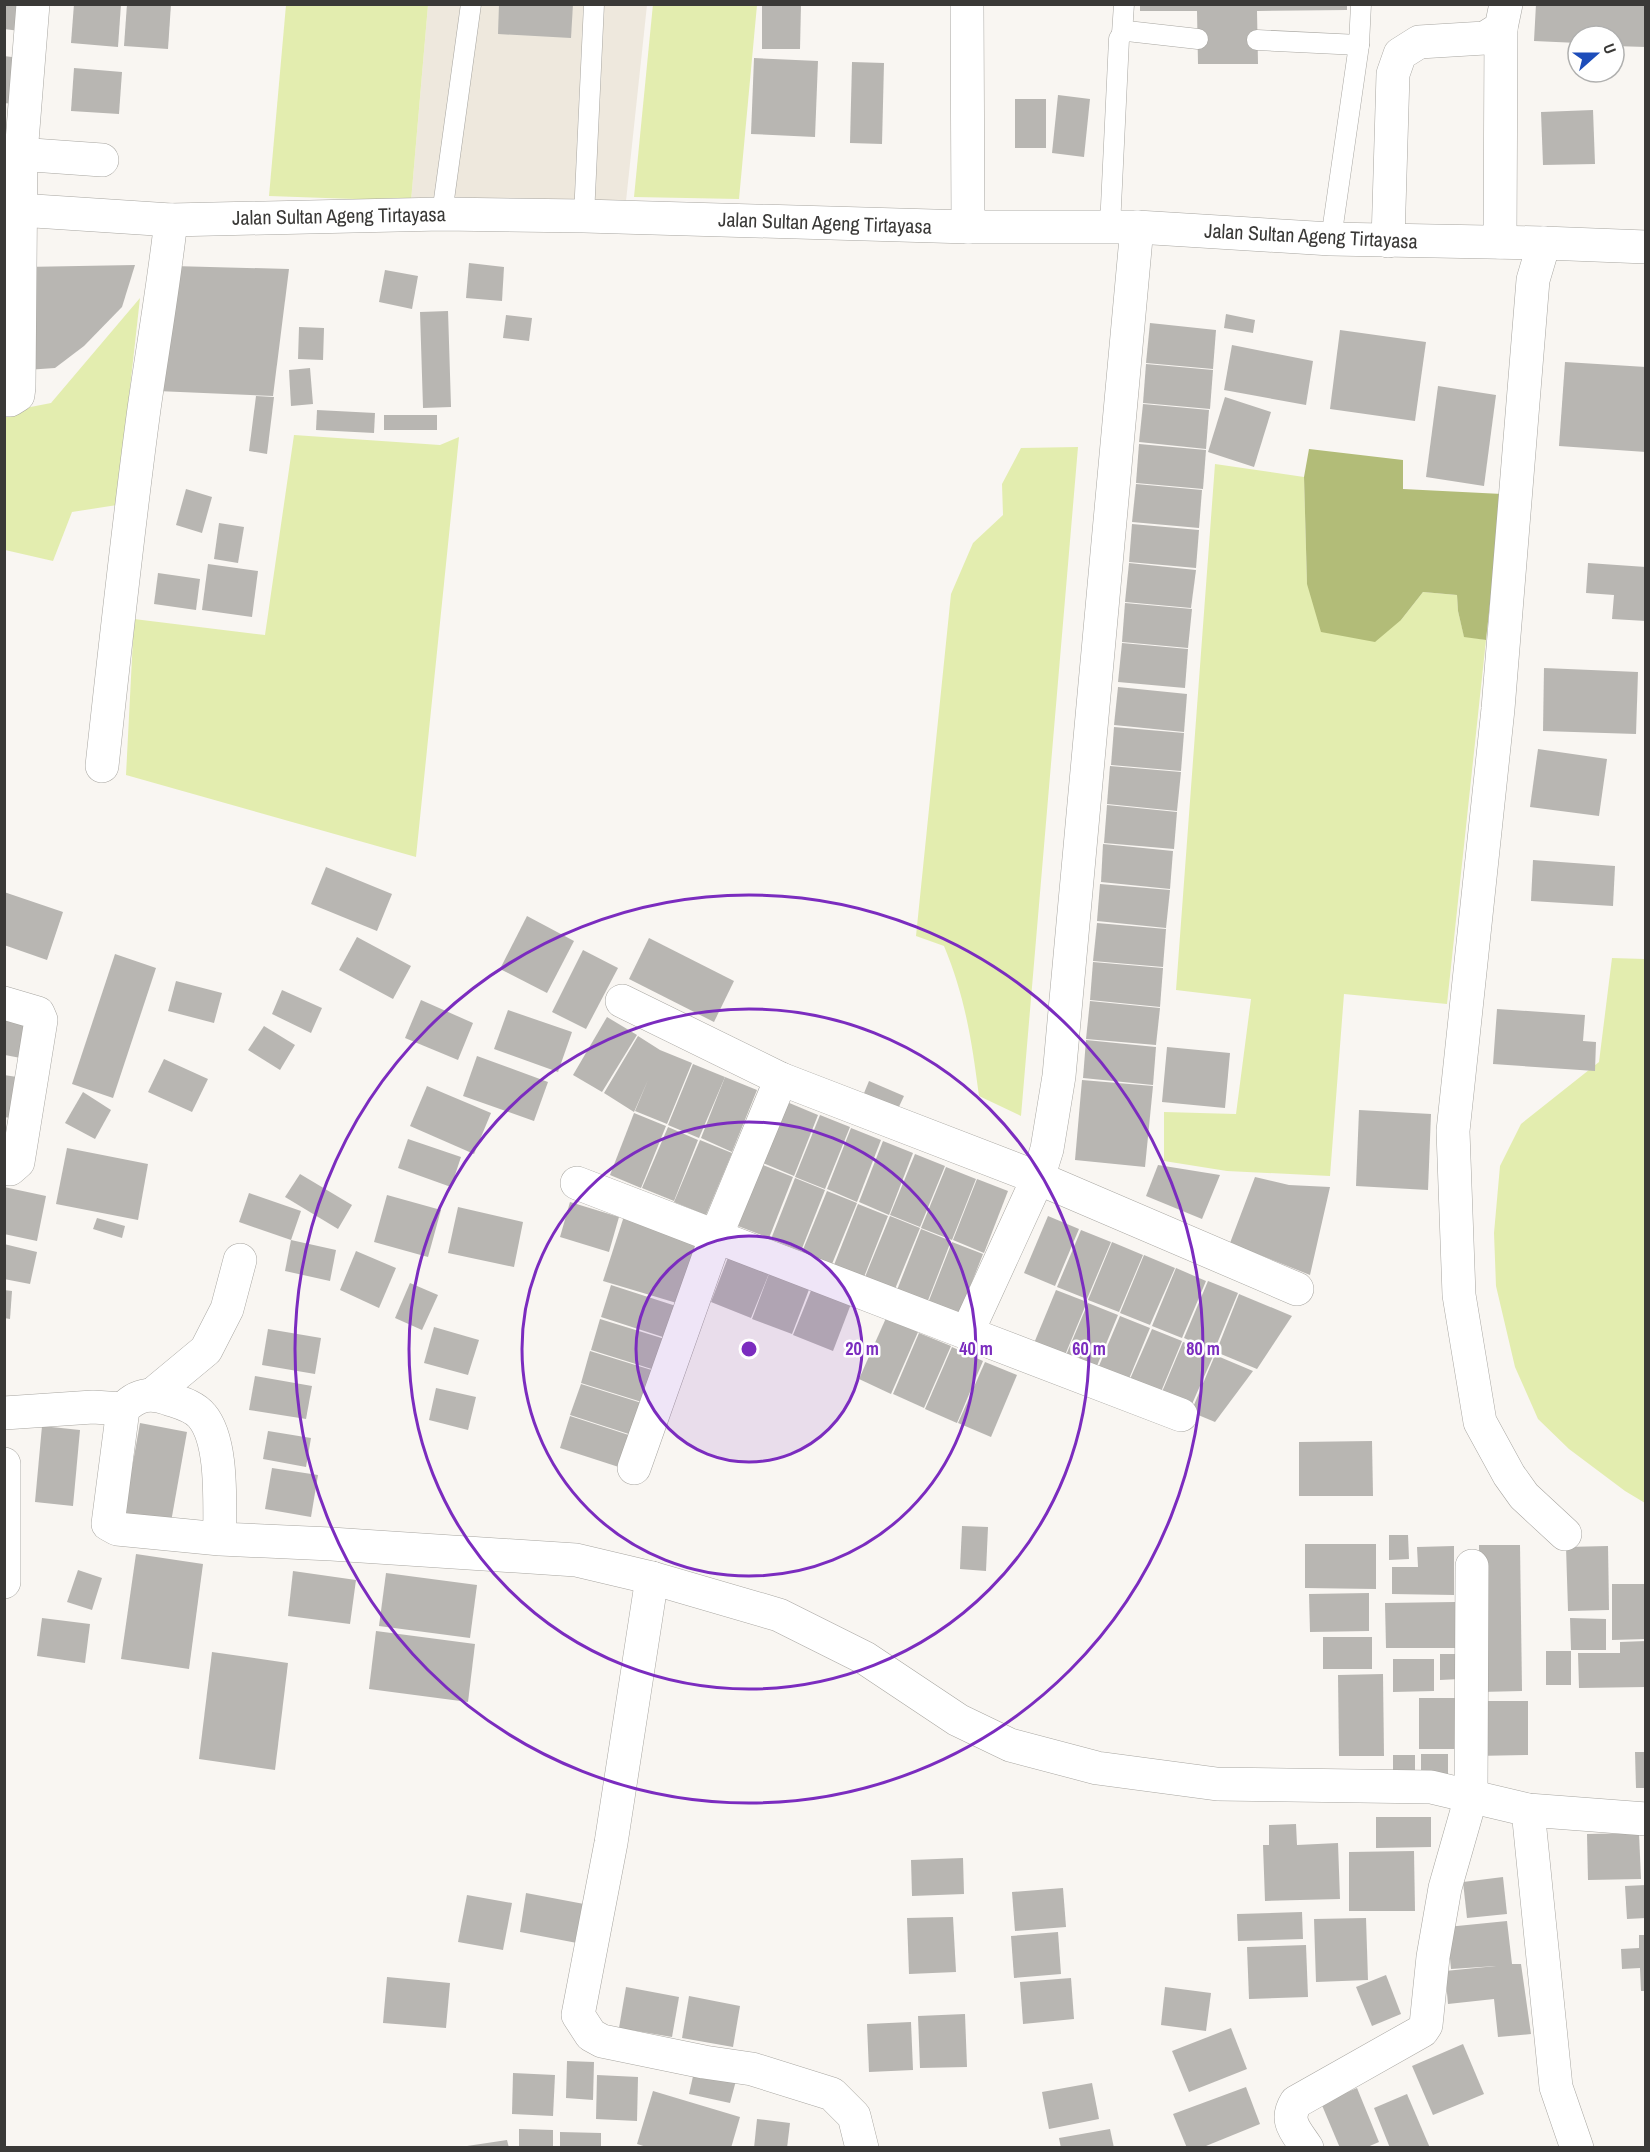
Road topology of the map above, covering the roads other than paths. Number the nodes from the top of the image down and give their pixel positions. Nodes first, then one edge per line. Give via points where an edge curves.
1 (33, 4) edge
2 (471, 4) edge
3 (594, 4) edge
4 (967, 4) edge
5 (1124, 4) edge
6 (1361, 4) edge
7 (1503, 16) edge
8 (1122, 34) junction
9 (1198, 39) dead end
10 (1257, 40) dead end
11 (1359, 45) junction
12 (13, 154) edge
13 (102, 160) dead end
14 (442, 214) junction
15 (16, 215) edge
16 (584, 216) junction
17 (968, 227) junction
18 (1127, 238) junction
19 (1331, 239) junction
20 (169, 240) junction
21 (1388, 241) junction
22 (1500, 242) junction
23 (1544, 243) junction
24 (1646, 247) edge
25 (4, 400) edge
26 (102, 766) dead end
27 (622, 1001) dead end
28 (4, 1003) edge
29 (781, 1079) junction
30 (4, 1168) edge
31 (1038, 1178) junction
32 (577, 1183) dead end
33 (716, 1236) junction
34 (240, 1260) dead end
35 (1297, 1289) dead end
36 (967, 1333) junction
37 (153, 1394) junction
38 (123, 1409) junction
39 (4, 1413) edge
40 (1181, 1415) dead end
41 (4, 1464) edge
42 (634, 1468) dead end
43 (1565, 1534) dead end
44 (220, 1539) junction
45 (1472, 1566) dead end
46 (652, 1578) junction
47 (4, 1582) edge
48 (1471, 1797) junction
49 (1528, 1810) junction
50 (1646, 1819) edge
51 (862, 2148) edge
52 (1307, 2148) edge
53 (1577, 2148) edge

1 - 12 street
2 - 14 lane
3 - 16 lane
4 - 17 street
5 - 8 lane
6 - 11 lane
7 - 21 street via 1485,38 1419,42 1400,54 1393,74
7 - 22 street
8 - 9 lane via 1127,31
8 - 18 lane via 1119,39
10 - 11 lane
11 - 19 lane
12 - 13 street
12 - 15 street
14 - 16 street, Jalan Sultan Ageng Tirtayasa
14 - 20 street, Jalan Sultan Ageng Tirtayasa
15 - 20 street, Jalan Sultan Ageng Tirtayasa
15 - 25 street via 20,387 18,395
16 - 17 street, Jalan Sultan Ageng Tirtayasa
17 - 18 street, Jalan Sultan Ageng Tirtayasa
18 - 19 street, Jalan Sultan Ageng Tirtayasa
18 - 31 street via 1131,306 1059,1076
19 - 21 street, Jalan Sultan Ageng Tirtayasa
20 - 26 street via 141,431
21 - 22 street, Jalan Sultan Ageng Tirtayasa
22 - 23 street, Jalan Sultan Ageng Tirtayasa
23 - 24 street, Jalan Sultan Ageng Tirtayasa
23 - 43 street via 1533,280 1498,709 1453,1131 1459,1295 1480,1422 1524,1496
27 - 29 street
28 - 30 street via 39,1013 41,1020 18,1162 10,1169
29 - 31 street
29 - 33 street
31 - 35 street
31 - 36 street
32 - 33 street
33 - 36 street
33 - 42 street
34 - 37 street via 227,1309 206,1350
36 - 40 street
37 - 38 street via 139,1396
37 - 44 street via 189,1406 202,1416 213,1436
38 - 39 street via 93,1407
38 - 44 street via 108,1524 117,1529
41 - 47 street
44 - 46 street via 576,1560
45 - 48 street
46 - 48 street via 779,1615 865,1658 958,1720 1021,1748 1097,1768 1217,1784 1431,1787
46 - 51 street via 611,1843 578,2015 591,2035 602,2041 752,2069 832,2094 854,2116
48 - 49 street
48 - 52 street via 1445,1888 1426,2025 1422,2031 1296,2102 1290,2111 1291,2122
49 - 50 street
49 - 53 street via 1554,2069

